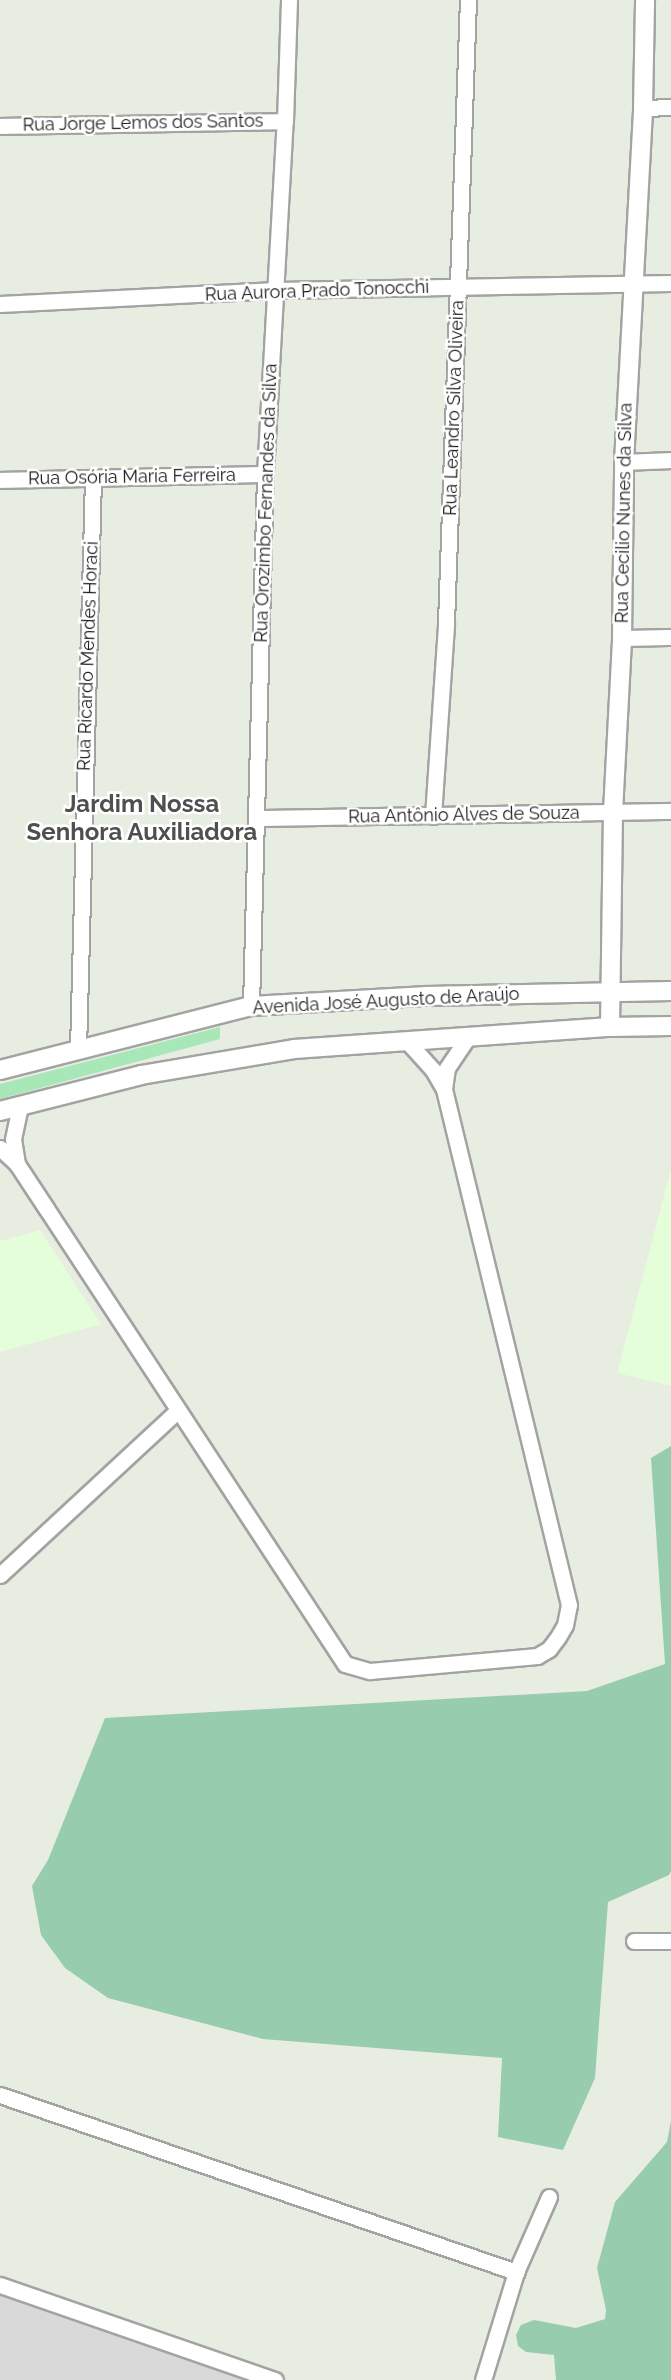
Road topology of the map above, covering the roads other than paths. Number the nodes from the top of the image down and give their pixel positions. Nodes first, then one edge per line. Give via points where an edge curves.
1 (289, 0) edge
2 (468, 0) edge
3 (645, 0) edge
4 (643, 108) junction
5 (671, 108) edge
6 (285, 121) junction
7 (0, 126) edge
8 (671, 283) edge
9 (632, 284) junction
10 (459, 286) junction
11 (276, 290) junction
12 (0, 304) edge
13 (671, 460) edge
14 (624, 462) junction
15 (265, 474) junction
16 (93, 479) junction
17 (0, 480) edge
18 (671, 637) edge
19 (622, 638) junction
20 (671, 811) edge
21 (613, 812) junction
22 (433, 816) junction
23 (256, 818) junction
24 (671, 991) edge
25 (611, 993) junction
26 (251, 1006) junction
27 (610, 1022) junction
28 (671, 1026) edge
29 (468, 1037) junction
30 (408, 1042) junction
31 (78, 1050) junction
32 (0, 1070) edge
33 (444, 1089) junction
34 (20, 1105) junction
35 (0, 1111) edge
36 (0, 1148) edge
37 (17, 1164) junction
38 (177, 1411) junction
39 (0, 1575) edge
40 (634, 1941) dead end
41 (671, 1941) edge
42 (0, 2095) edge
43 (549, 2197) dead end
44 (516, 2272) junction
45 (0, 2285) edge
46 (275, 2380) edge
47 (483, 2380) edge

1 - 6 street, Rua Orozimbo Fernandes da Silva
2 - 10 street, Rua Leandro Silva Oliveira
3 - 4 street, Rua Cecilio Nunes da Silva
4 - 5 street
4 - 9 street, Rua Cecilio Nunes da Silva
6 - 7 street, Rua Jorge Lemos dos Santos
6 - 11 street, Rua Orozimbo Fernandes da Silva
8 - 9 street, Rua Aurora Prado Tonocchi
9 - 10 street, Rua Aurora Prado Tonocchi
9 - 14 street, Rua Cecilio Nunes da Silva
10 - 11 street, Rua Aurora Prado Tonocchi
10 - 22 street, Rua Leandro Silva Oliveira via 446,623
11 - 12 street, Rua Aurora Prado Tonocchi
11 - 15 street, Rua Orozimbo Fernandes da Silva
13 - 14 street
14 - 19 street, Rua Cecilio Nunes da Silva
15 - 16 street, Rua Osória Maria Ferreira
15 - 23 street, Rua Orozimbo Fernandes da Silva
16 - 17 street, Rua Osória Maria Ferreira
16 - 31 street, Rua Ricardo Mendes Horaci
18 - 19 street
19 - 21 street, Rua Cecilio Nunes da Silva
20 - 21 street, Rua Antônio Alves de Souza
21 - 22 street, Rua Antônio Alves de Souza
21 - 25 street, Rua Cecilio Nunes da Silva
22 - 23 street, Rua Antônio Alves de Souza
23 - 26 street, Rua Orozimbo Fernandes da Silva
24 - 25 street, Avenida José Augusto de Araújo
25 - 26 street, Avenida José Augusto de Araújo via 427,996
25 - 27 street, Rua Cecilio Nunes da Silva
26 - 31 street, Avenida José Augusto de Araújo
27 - 28 street
27 - 29 street
29 - 30 street
29 - 33 street via 447,1068
30 - 33 street
30 - 34 street via 294,1049 220,1060
31 - 32 street, Avenida José Augusto de Araújo
33 - 38 street via 569,1605 565,1625 549,1648 537,1656 370,1671 345,1664
34 - 35 street
34 - 37 street via 13,1139
36 - 37 street
37 - 38 street
38 - 39 street
40 - 41 street
42 - 44 street
43 - 44 street
44 - 47 street
45 - 46 street

